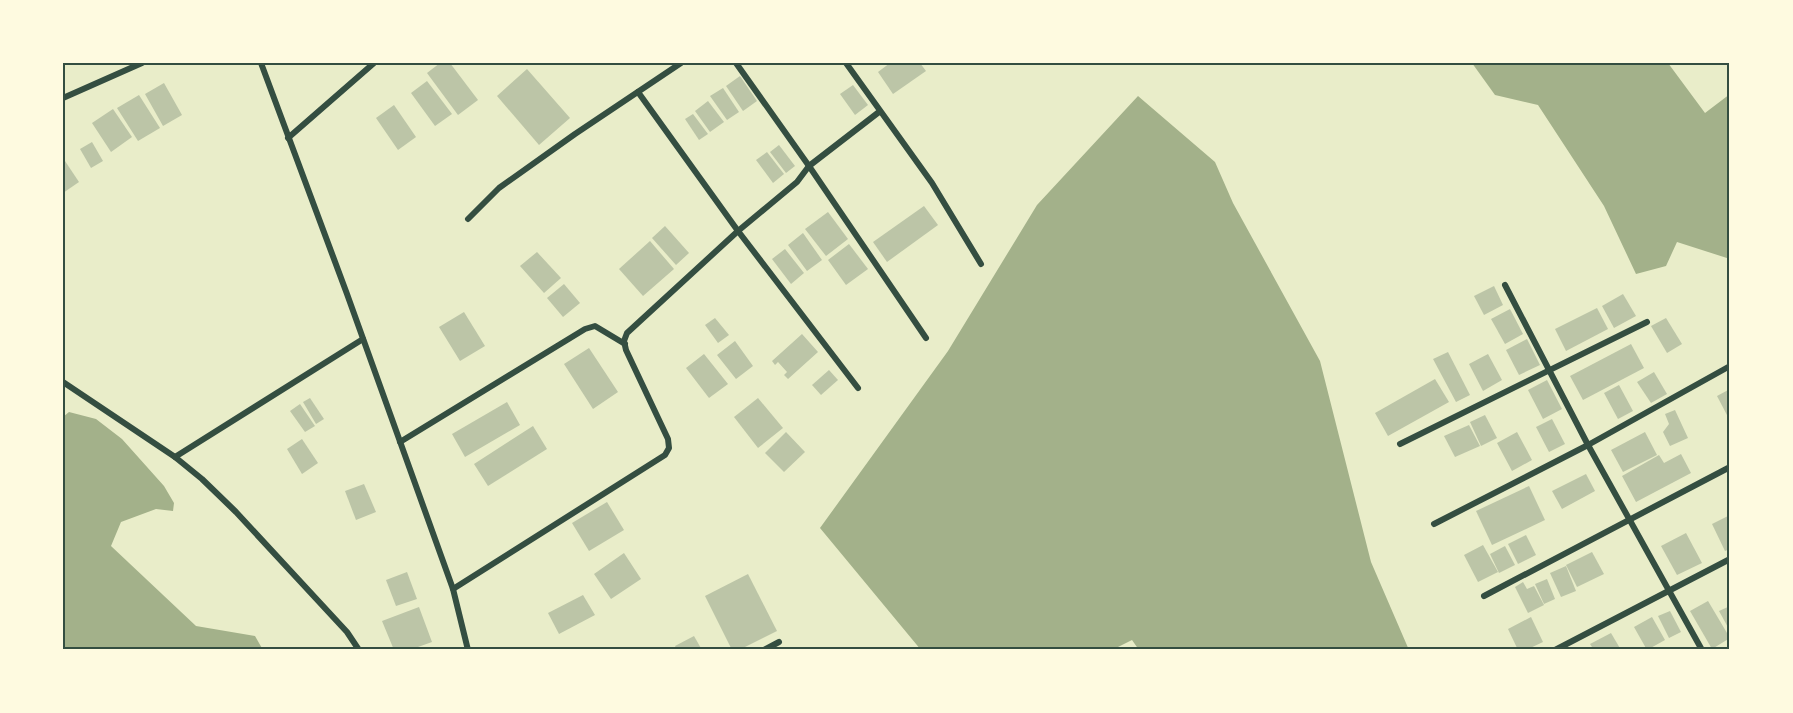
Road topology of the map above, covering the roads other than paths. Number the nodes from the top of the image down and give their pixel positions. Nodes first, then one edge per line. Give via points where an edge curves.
1 (142, 63) edge
2 (261, 63) edge
3 (374, 63) edge
4 (681, 63) edge
5 (736, 63) edge
6 (846, 63) edge
7 (638, 92) junction
8 (63, 98) edge
9 (879, 111) junction
10 (288, 138) junction
11 (809, 166) junction
12 (468, 219) dead end
13 (738, 231) junction
14 (981, 264) dead end
15 (1505, 285) dead end
16 (1647, 322) dead end
17 (926, 338) dead end
18 (363, 339) junction
19 (625, 344) junction
20 (1730, 366) edge
21 (1550, 370) junction
22 (63, 382) edge
23 (858, 388) dead end
24 (400, 442) junction
25 (1400, 444) dead end
26 (1588, 445) junction
27 (176, 457) junction
28 (1730, 467) edge
29 (1629, 519) junction
30 (1434, 524) dead end
31 (1730, 559) edge
32 (453, 589) junction
33 (1670, 591) junction
34 (1484, 596) dead end
35 (779, 642) dead end
36 (359, 650) edge
37 (468, 650) edge
38 (764, 650) edge
39 (1555, 650) edge
40 (1702, 650) edge

1 - 8 street
2 - 10 street
3 - 10 street
4 - 7 street
5 - 11 street
6 - 9 street
7 - 12 street via 499,188
7 - 13 street
9 - 11 street
9 - 14 street via 932,183
10 - 18 street
11 - 13 street via 797,182
11 - 17 street
13 - 19 street via 627,333
13 - 23 street
15 - 21 street
16 - 21 street
18 - 24 street
18 - 27 street
19 - 24 street via 595,326 585,329
19 - 32 street via 668,439 665,455
20 - 26 street
21 - 25 street
21 - 26 street
22 - 27 street
24 - 32 street
26 - 29 street
26 - 30 street
27 - 36 street via 236,512 347,632
28 - 29 street
29 - 33 street
29 - 34 street
31 - 33 street
32 - 37 street
33 - 39 street
33 - 40 street
35 - 38 street

